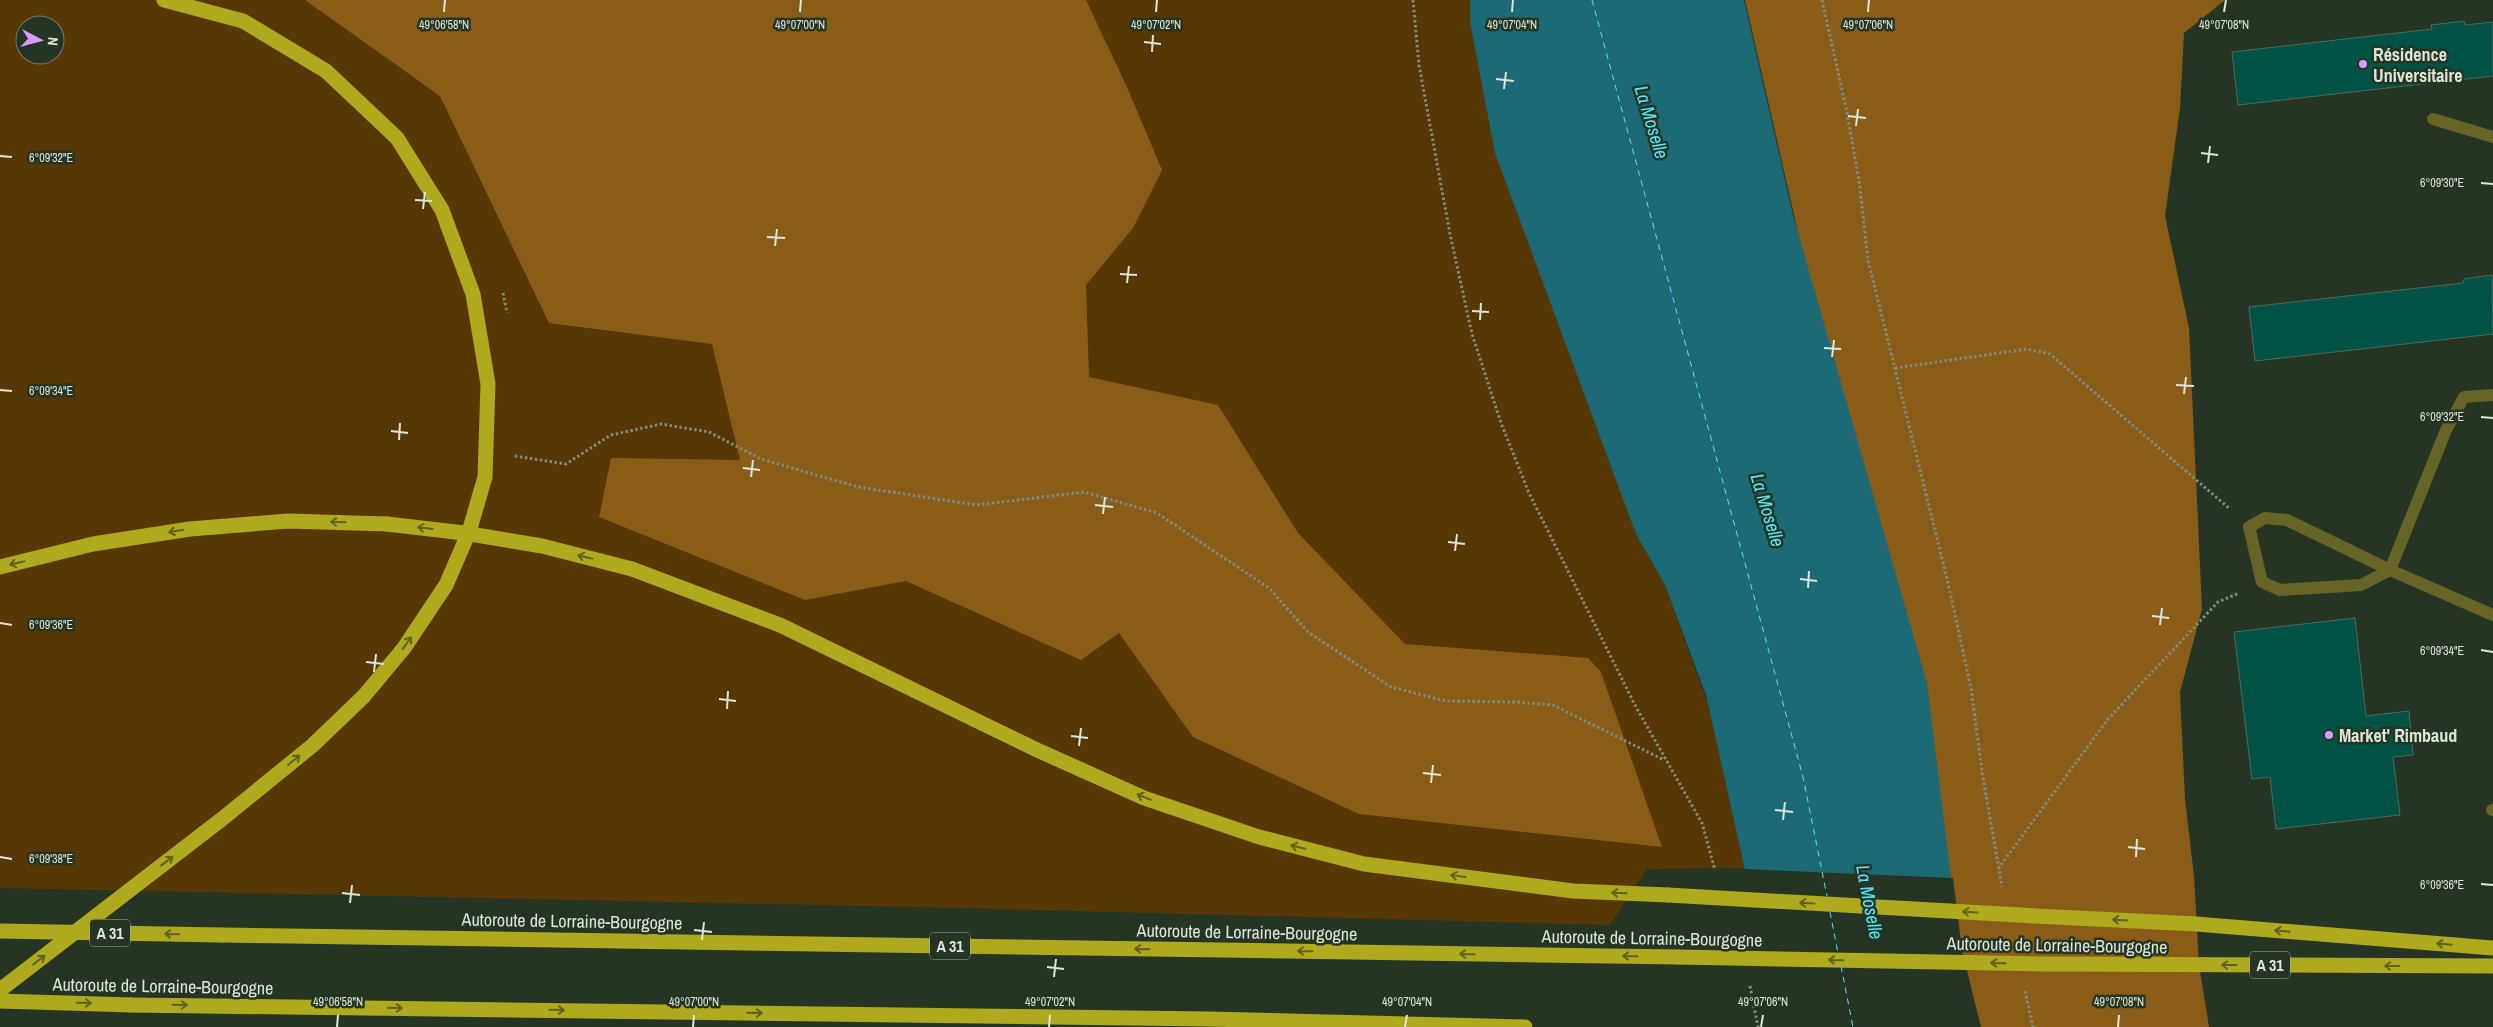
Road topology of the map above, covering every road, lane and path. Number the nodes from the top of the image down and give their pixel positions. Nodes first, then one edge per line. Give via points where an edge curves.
1 (164, 0) edge
2 (1413, 0) edge
3 (1822, 0) edge
4 (2433, 119) dead end
5 (2493, 137) edge
6 (1895, 368) junction
7 (2493, 395) edge
8 (515, 456) dead end
9 (2249, 527) junction
10 (0, 567) edge
11 (2390, 570) junction
12 (2262, 582) junction
13 (2493, 615) edge
14 (1664, 760) junction
15 (1998, 869) junction
16 (1718, 879) dead end
17 (2004, 897) dead end
18 (0, 931) edge
19 (2493, 948) edge
20 (2493, 966) edge
21 (1749, 982) dead end
22 (0, 990) edge
23 (2024, 990) dead end
24 (0, 1001) edge
25 (1525, 1027) edge
26 (1758, 1027) edge
27 (2033, 1027) edge

22 -> 1 highway via 222,819 313,745 364,696 404,648 446,585 469,532 485,478 488,384 473,294 442,210 397,138 326,71 243,21
2 - 14 path via 1419,65 1450,234 1472,334 1501,423 1529,492
3 - 6 path via 1859,180 1868,260
4 - 5 lane
6 - 9 path via 2027,349 2050,354
6 - 15 path via 1971,688
7 - 11 lane via 2464,397 2446,430
8 - 14 path via 566,464 611,435 661,424 709,432 761,459 867,488 977,505 1084,492 1157,513 1269,588 1308,632 1391,687 1446,701 1553,705
9 - 11 lane via 2265,518 2287,520
9 - 12 lane
19 -> 10 highway, bridge via 2196,924 1573,891 1373,865 1259,837 1144,798 1035,749 780,625 632,569 542,546 464,533 387,524 288,521 190,529 93,544
11 - 12 lane via 2361,585 2280,590
11 - 13 lane
12 - 15 path via 2218,602 2108,719
14 - 16 path via 1702,823
15 - 17 path
20 -> 18 highway, Autoroute de Lorraine-Bourgogne / A 31, bridge via 2047,964
21 - 26 path
23 - 27 path
24 -> 25 highway, Autoroute de Lorraine-Bourgogne, bridge

